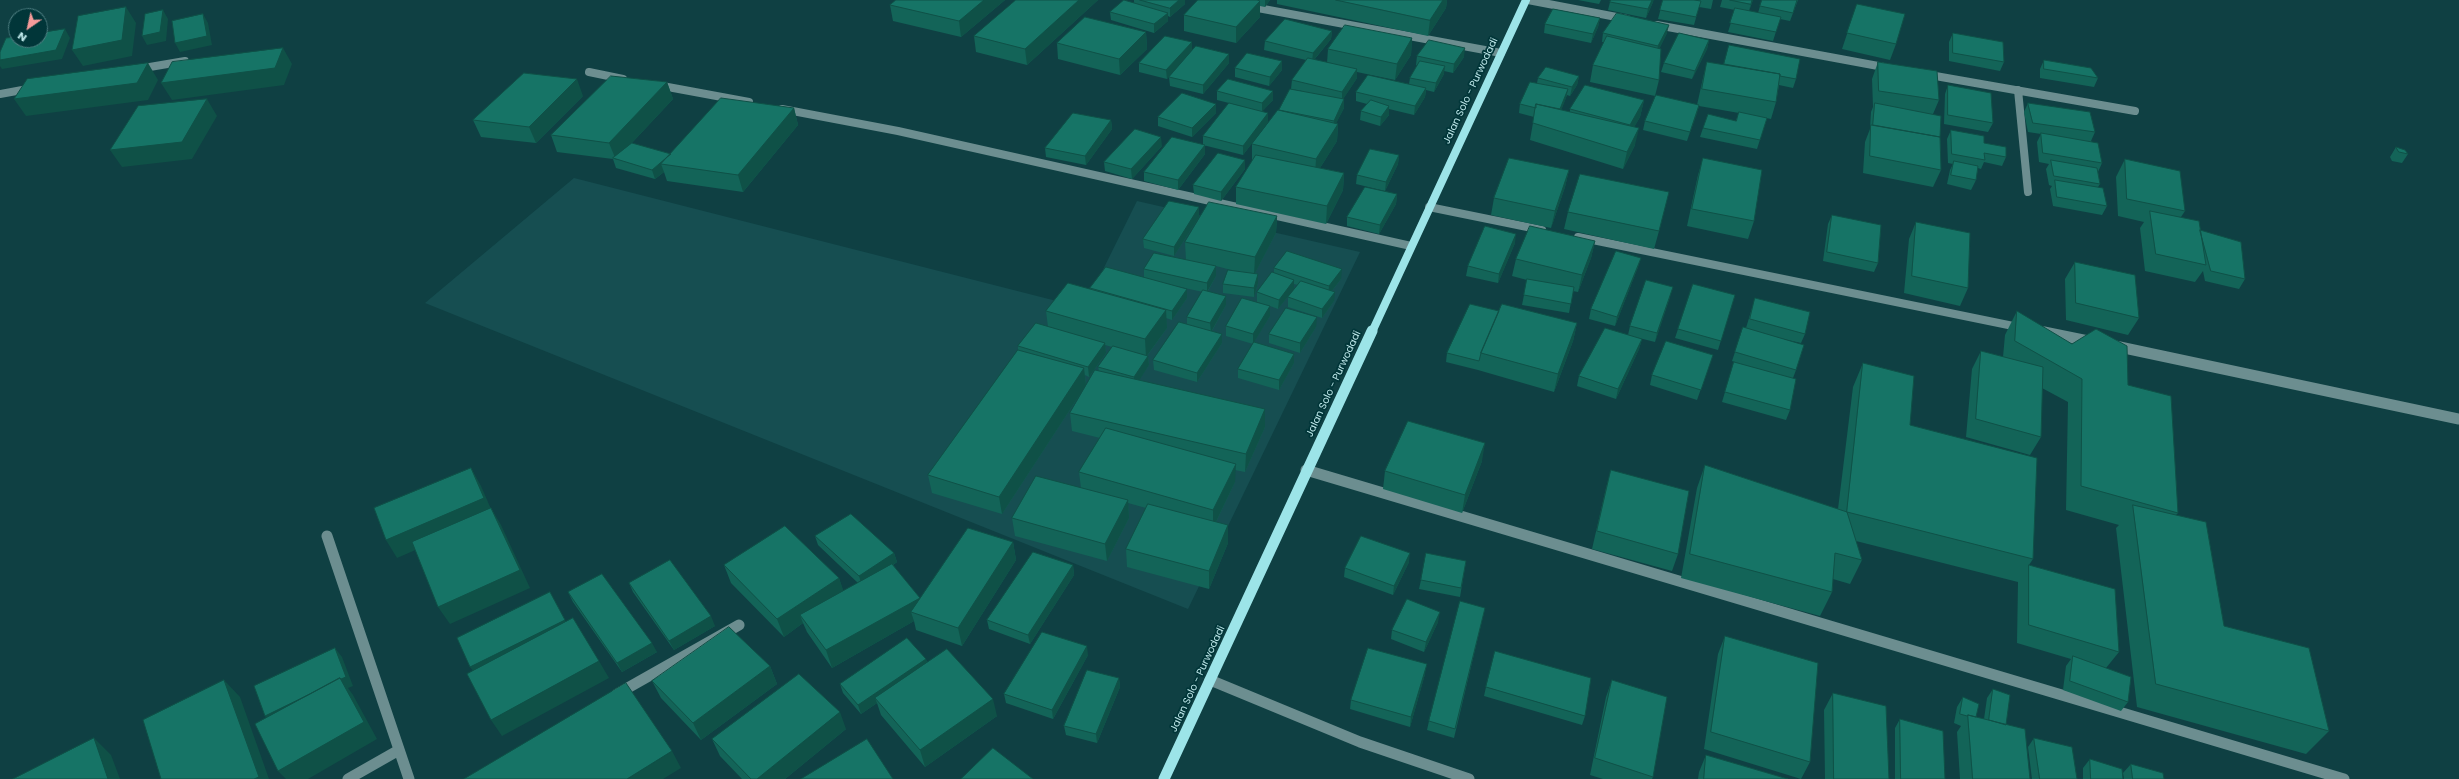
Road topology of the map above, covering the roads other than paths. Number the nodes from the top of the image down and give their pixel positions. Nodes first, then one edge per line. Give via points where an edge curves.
1 (1527, 0) edge
2 (1241, 5) edge
3 (1501, 54) junction
4 (198, 59) edge
5 (1894, 69) edge
6 (131, 70) edge
7 (589, 72) dead end
8 (1917, 73) edge
9 (633, 80) edge
10 (648, 83) edge
11 (39, 86) edge
12 (2018, 90) junction
13 (0, 94) edge
14 (761, 105) edge
15 (776, 108) edge
16 (2135, 110) dead end
17 (2028, 192) dead end
18 (1429, 207) junction
19 (1551, 232) edge
20 (1566, 235) edge
21 (1411, 246) junction
22 (2459, 419) edge
23 (1306, 470) junction
24 (327, 536) dead end
25 (739, 625) dead end
26 (1210, 680) junction
27 (607, 700) edge
28 (399, 750) junction
29 (348, 779) edge
30 (408, 779) edge
31 (1164, 779) edge
32 (1469, 779) edge
33 (2344, 779) edge

1 - 3 main road, Jalan Solo - Purwodadi
1 - 5 street
2 - 3 street
3 - 18 main road, Jalan Solo - Purwodadi
4 - 6 street
7 - 9 street
8 - 12 street
10 - 14 street
11 - 13 street
12 - 16 street
12 - 17 street
15 - 21 street via 898,131
18 - 19 street
18 - 21 main road, Jalan Solo - Purwodadi
20 - 22 street via 2160,355
21 - 23 main road, Jalan Solo - Purwodadi
23 - 26 main road, Jalan Solo - Purwodadi
23 - 33 street
24 - 28 street
25 - 27 street
26 - 31 main road, Jalan Solo - Purwodadi
26 - 32 street via 1360,742
28 - 29 street
28 - 30 street

